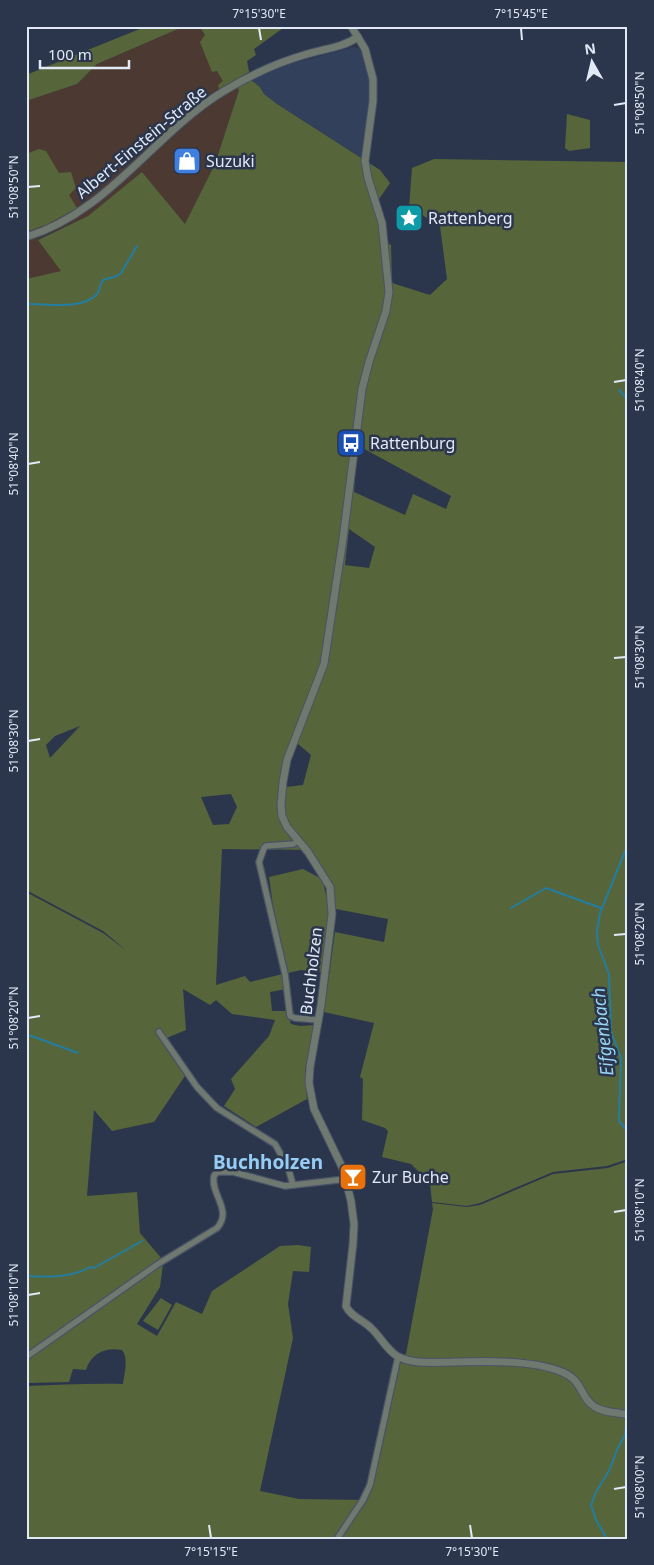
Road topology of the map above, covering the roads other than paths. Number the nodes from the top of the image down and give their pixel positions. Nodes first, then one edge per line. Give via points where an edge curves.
1 (351, 26) edge
2 (358, 37) junction
3 (26, 237) edge
4 (298, 841) junction
5 (318, 1020) junction
6 (159, 1032) dead end
7 (346, 1178) junction
8 (294, 1185) junction
9 (398, 1356) junction
10 (26, 1357) edge
11 (628, 1415) edge
12 (337, 1539) edge

1 - 2 street, Buchholzen
2 - 3 street, Albert-Einstein-Straße via 349,43 273,66 223,92 179,124 95,202 62,222
2 - 4 street, Buchholzen via 370,62 373,79 365,161 382,223 388,302 362,389 324,664 284,774 282,816
4 - 5 street, Buchholzen via 330,887 332,905
4 - 5 street via 266,846 259,862 286,974 290,1016
5 - 7 street, Buchholzen via 310,1067 311,1097
6 - 8 street via 197,1087 217,1108 275,1144
7 - 8 street
7 - 9 street, Buchholzen via 354,1224 346,1306
8 - 10 street via 278,1185 227,1171 216,1173 213,1183 223,1213 219,1226
9 - 11 street via 420,1361 485,1361 547,1367 578,1381 590,1404 596,1408
9 - 12 street via 370,1485

